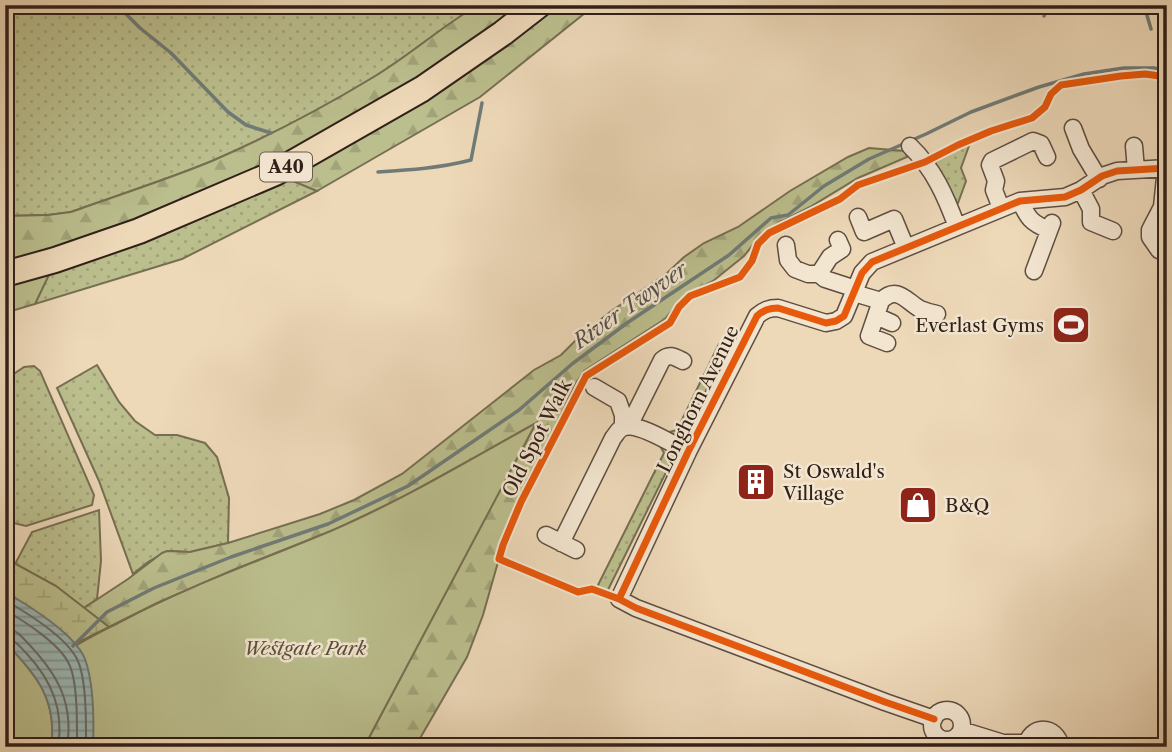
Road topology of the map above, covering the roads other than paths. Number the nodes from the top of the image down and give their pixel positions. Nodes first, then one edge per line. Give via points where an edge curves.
1 (539, 5) edge
2 (1073, 128) dead end
3 (910, 146) dead end
4 (1135, 146) dead end
5 (1047, 157) dead end
6 (1166, 168) edge
7 (1136, 170) junction
8 (1099, 179) junction
9 (1082, 190) junction
10 (1020, 201) junction
11 (1001, 208) junction
12 (858, 217) dead end
13 (957, 227) junction
14 (1113, 231) dead end
15 (838, 240) dead end
16 (786, 245) dead end
17 (906, 248) junction
18 (1167, 253) edge
19 (1034, 271) dead end
20 (5, 274) edge
21 (819, 274) junction
22 (855, 291) junction
23 (878, 309) junction
24 (937, 314) dead end
25 (892, 323) dead end
26 (887, 342) dead end
27 (683, 361) dead end
28 (594, 387) dead end
29 (626, 427) junction
30 (688, 452) junction
31 (546, 535) dead end
32 (561, 543) junction
33 (576, 550) dead end
34 (1026, 745) edge
35 (1061, 747) edge

1 - 20 highway, A40 via 422,89 275,173 139,231
2 - 8 street
3 - 13 street via 937,179
4 - 7 street
5 - 11 street via 1036,141 992,161
6 - 7 street, Longhorn Avenue
6 - 18 street via 1162,207 1150,237
7 - 8 street, Longhorn Avenue via 1117,171
8 - 9 street, Longhorn Avenue
9 - 10 street, Longhorn Avenue via 1065,197
9 - 14 street via 1091,209 1091,222
10 - 11 street, Longhorn Avenue
10 - 19 street via 1034,223 1050,227
11 - 13 street, Longhorn Avenue
12 - 17 street via 864,232 894,219
13 - 17 street, Longhorn Avenue
15 - 21 street via 842,249
16 - 21 street via 795,269
17 - 22 street, Longhorn Avenue via 865,267
21 - 22 street
22 - 23 street
22 - 30 street, Longhorn Avenue via 844,316 836,321 826,323 778,308 757,316
23 - 24 street via 886,295 894,294
23 - 25 street
23 - 26 street via 869,336
27 - 29 street via 665,356
28 - 29 street via 618,401
29 - 30 street via 637,427
29 - 32 street via 613,438
30 - 34 street, Longhorn Avenue via 619,600 933,719 933,730 944,740 961,730
31 - 32 street
32 - 33 street
34 - 35 street via 1032,733 1043,729 1054,733

